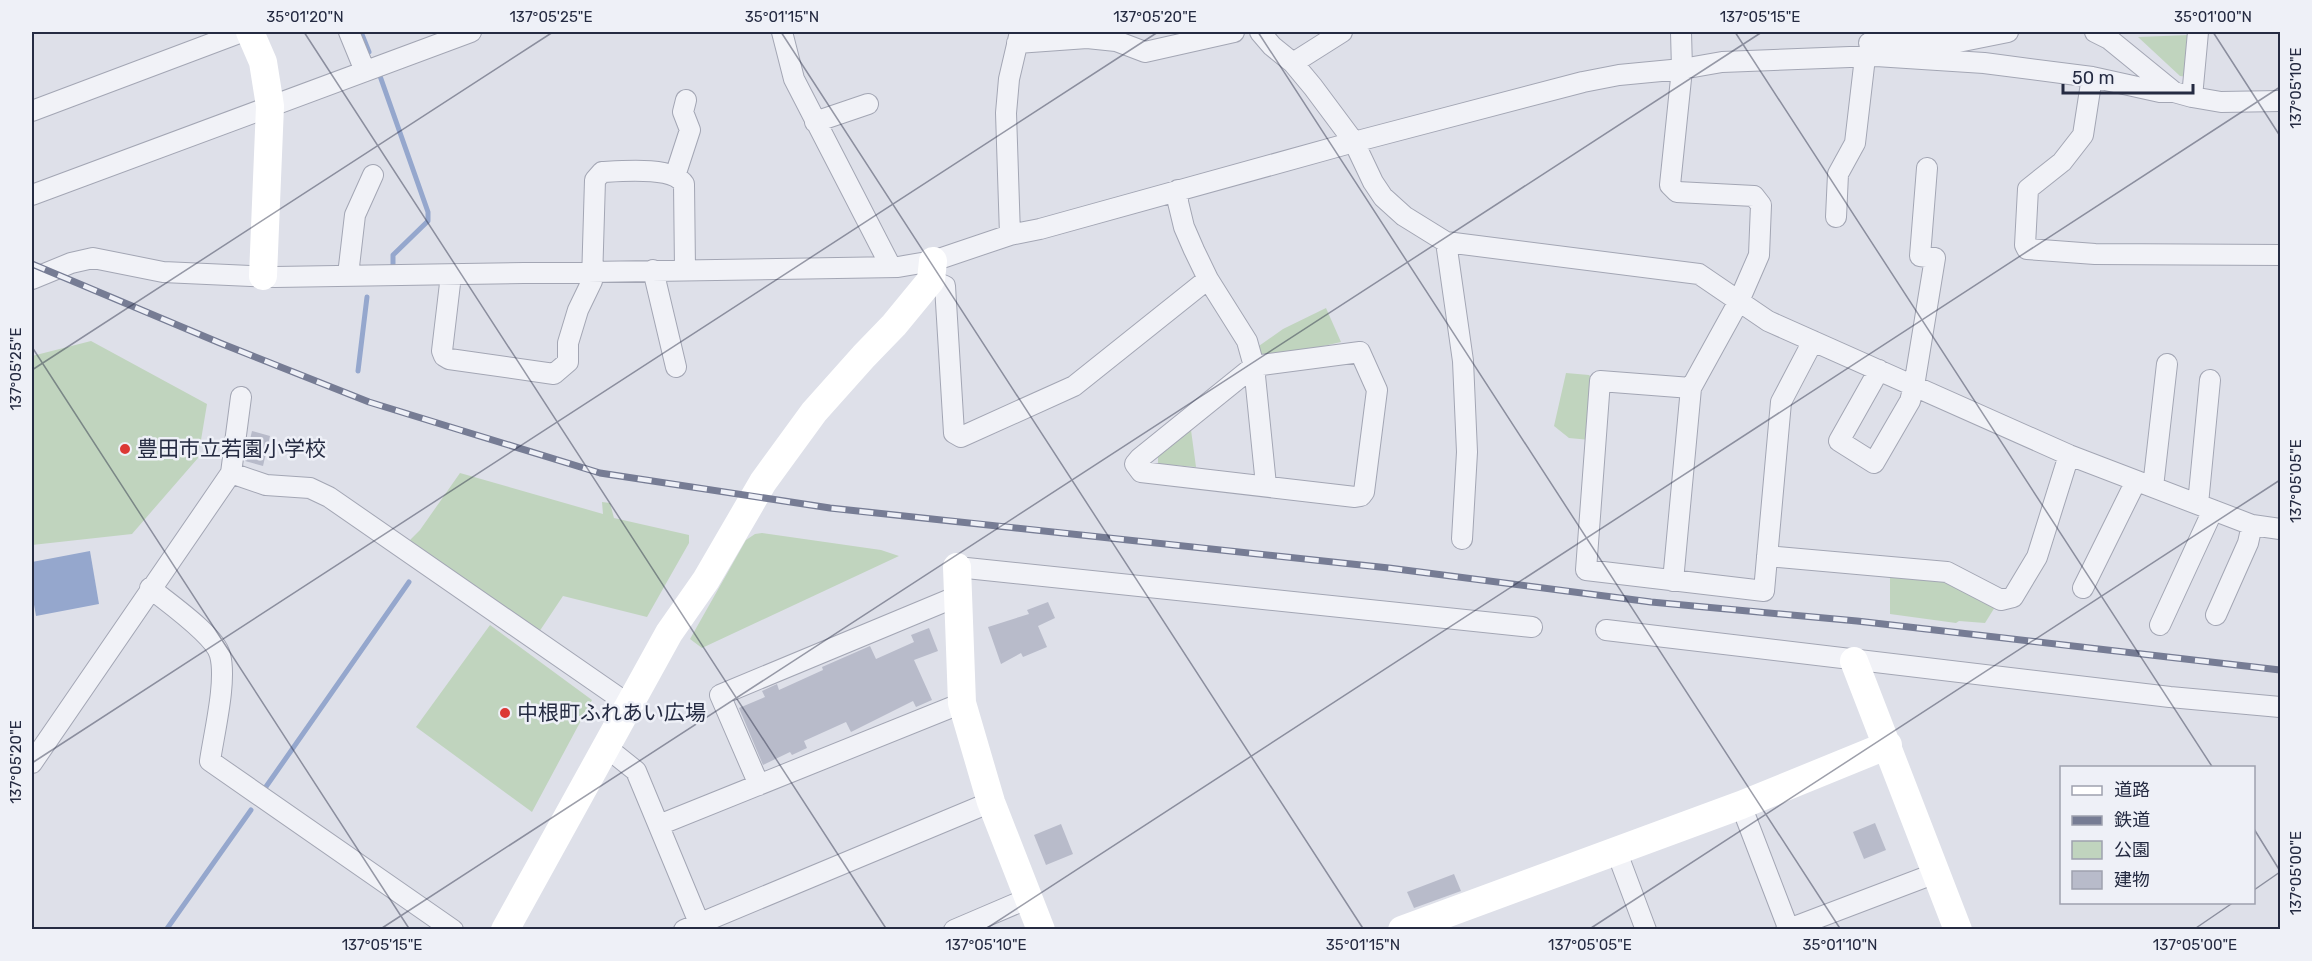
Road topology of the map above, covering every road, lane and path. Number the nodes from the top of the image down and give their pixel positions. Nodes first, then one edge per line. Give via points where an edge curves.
1 (242, 32) edge
2 (250, 32) edge
3 (349, 32) edge
4 (471, 32) edge
5 (782, 32) edge
6 (1234, 32) edge
7 (1260, 32) edge
8 (1342, 32) edge
9 (1681, 32) edge
10 (2008, 32) edge
11 (2095, 32) edge
12 (2198, 32) edge
13 (1019, 37) edge
14 (1867, 47) edge
15 (1293, 63) junction
16 (1682, 69) junction
17 (365, 71) junction
18 (2092, 77) junction
19 (2183, 95) junction
20 (686, 100) dead end
21 (2280, 101) edge
22 (868, 104) dead end
23 (270, 105) junction
24 (32, 111) edge
25 (815, 122) junction
26 (1354, 142) junction
27 (1927, 168) dead end
28 (373, 175) dead end
29 (675, 176) junction
30 (1178, 190) junction
31 (32, 195) edge
32 (1836, 218) dead end
33 (1011, 235) junction
34 (1446, 242) junction
35 (2280, 255) edge
36 (891, 267) junction
37 (685, 269) junction
38 (653, 270) junction
39 (932, 271) junction
40 (593, 272) junction
41 (451, 275) junction
42 (263, 276) junction
43 (348, 276) junction
44 (32, 279) edge
45 (1208, 279) junction
46 (1739, 301) junction
47 (1813, 341) junction
48 (2167, 364) dead end
49 (1254, 366) junction
50 (676, 367) dead end
51 (1879, 370) junction
52 (2210, 380) dead end
53 (1914, 386) junction
54 (1691, 388) junction
55 (241, 397) dead end
56 (2069, 455) junction
57 (231, 473) junction
58 (2144, 484) junction
59 (1266, 485) junction
60 (2205, 507) junction
61 (2252, 525) junction
62 (2280, 529) edge
63 (1462, 539) dead end
64 (1767, 556) junction
65 (957, 567) joint
66 (1673, 581) junction
67 (150, 588) junction
68 (2083, 588) dead end
69 (958, 596) junction
70 (2216, 615) dead end
71 (2160, 625) dead end
72 (1532, 627) dead end
73 (1606, 630) dead end
74 (1854, 661) junction
75 (963, 703) junction
76 (628, 704) junction
77 (2280, 707) edge
78 (1888, 745) junction
79 (606, 747) junction
80 (32, 763) edge
81 (759, 785) junction
82 (991, 802) junction
83 (1741, 805) junction
84 (659, 825) junction
85 (1616, 850) junction
86 (1936, 873) junction
87 (1029, 898) junction
88 (695, 928) edge
89 (1788, 929) edge
90 (453, 930) edge
91 (506, 930) edge
92 (954, 930) edge
93 (1041, 930) edge
94 (1402, 930) edge
95 (1646, 930) edge
96 (1958, 930) edge

1 - 24 street
2 - 23 street via 263,62
3 - 17 street
4 - 17 street
5 - 25 street via 794,79
6 - 13 street via 1145,52 1116,41
7 - 15 street
8 - 15 street
9 - 16 street
10 - 14 street via 1958,42
11 - 19 street
12 - 19 street
13 - 33 street via 1006,113
14 - 16 street
14 - 18 street
14 - 32 street via 1855,143 1838,174
15 - 26 street
16 - 26 street via 1583,82
16 - 46 street via 1670,185 1677,192 1755,196 1761,205 1759,255
17 - 23 street
18 - 19 street
18 - 35 street via 2083,135 2062,162 2028,189 2027,249 2095,254
19 - 21 street via 2221,102
20 - 29 street via 683,112 690,130
22 - 25 street
23 - 31 street
23 - 42 street
25 - 36 street
26 - 30 street
26 - 34 street via 1383,197 1404,216
27 - 53 street via 1920,256 1935,258
28 - 43 street via 355,215
29 - 37 street via 684,184
29 - 40 street via 647,171 597,175
30 - 33 street
30 - 45 street via 1184,227
33 - 39 street
34 - 46 street via 1699,274
34 - 63 street via 1464,384 1467,452
36 - 37 street
36 - 39 street
37 - 38 street
38 - 40 street
38 - 50 street
39 - 45 street via 945,286 947,297 954,434 962,437 1074,386
39 - 76 street via 894,325 786,448
40 - 41 street
40 - 41 street via 571,332 568,362 554,374 444,356
41 - 43 street
42 - 43 street
42 - 44 street via 163,272 93,258
45 - 49 street via 1247,342
46 - 47 street via 1768,321
46 - 54 street
47 - 51 street
47 - 64 street via 1781,402
48 - 58 street
49 - 59 street
49 - 59 street via 1135,464 1141,472
49 - 59 street via 1360,352 1377,390 1361,496
51 - 53 street
51 - 53 street via 1839,441 1874,463 1910,401
52 - 60 street
53 - 56 street
54 - 66 street
54 - 66 street via 1600,381 1586,570
55 - 57 street
56 - 58 street
56 - 64 street via 2037,557 2013,597 2001,600 1947,572
57 - 67 street
57 - 76 street via 266,485 310,488 329,497
58 - 60 street
58 - 68 street
60 - 61 street
60 - 71 street
61 - 62 street
61 - 70 street
64 - 66 street via 1764,591
65 - 69 street
65 - 72 street
67 - 80 street
67 - 90 street via 206,634 220,653 222,680 210,761
69 - 75 street
69 - 81 street via 720,695
73 - 74 street
74 - 77 street
74 - 78 street
75 - 81 street
75 - 82 street
76 - 79 street
78 - 83 street
78 - 86 street
79 - 84 street via 636,771
79 - 91 street
81 - 84 street
82 - 87 street
82 - 88 street
83 - 85 street
83 - 89 street
84 - 88 street
85 - 94 street
85 - 95 street
86 - 89 street
86 - 96 street
87 - 92 street
87 - 93 street

